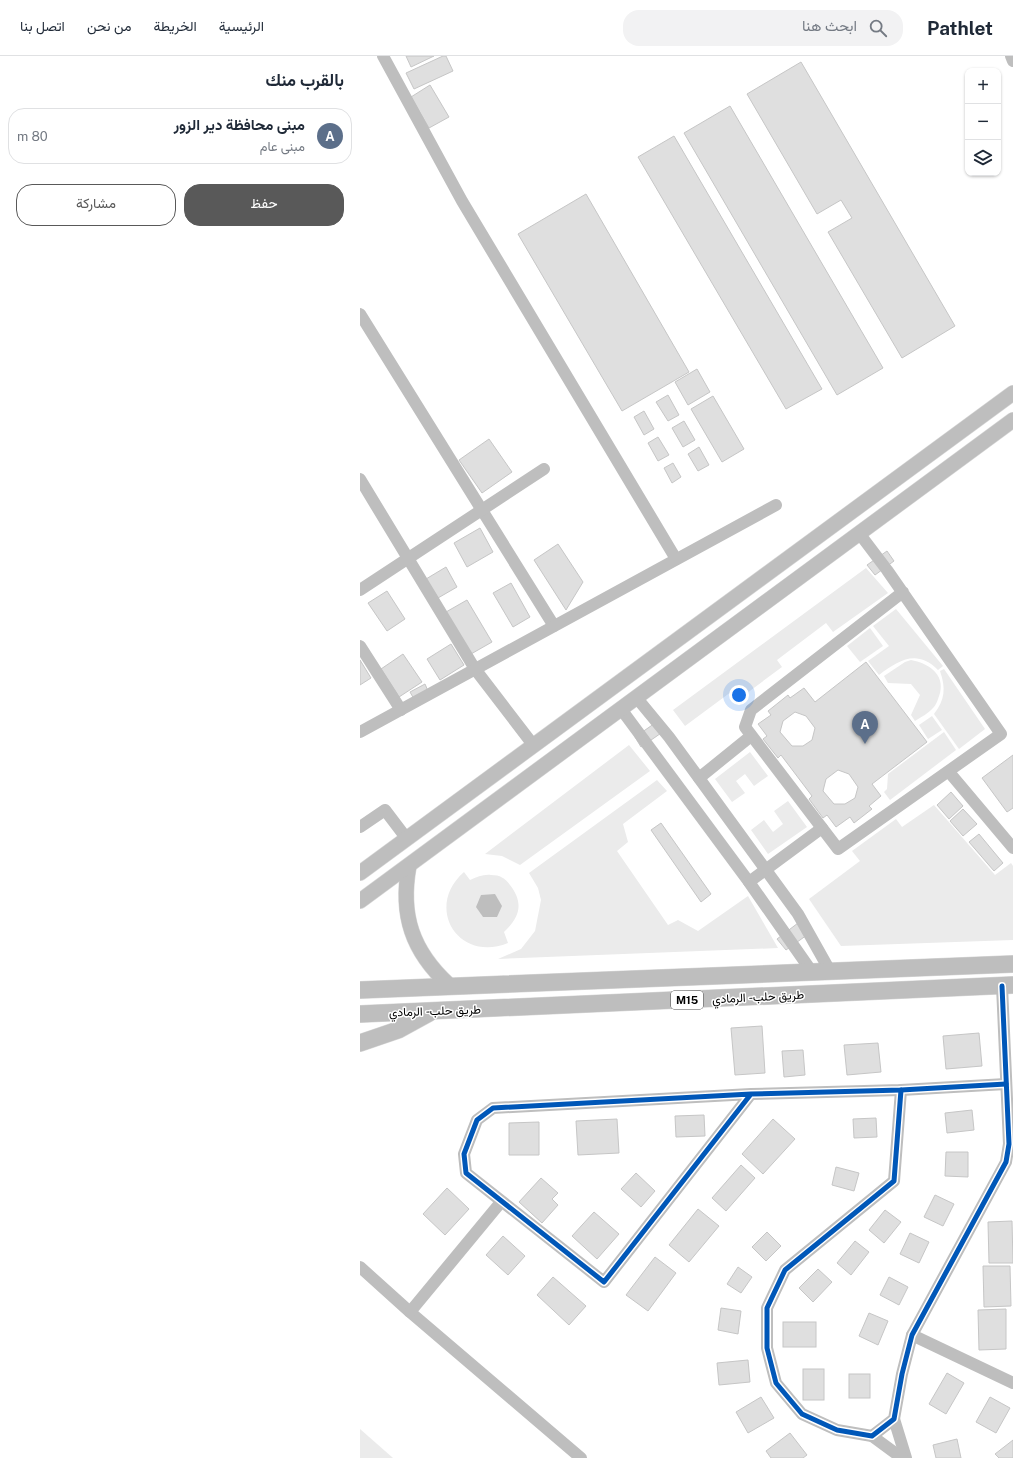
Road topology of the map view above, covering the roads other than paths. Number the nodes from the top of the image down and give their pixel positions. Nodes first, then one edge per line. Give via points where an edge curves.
1 (383, 56) edge
2 (1011, 56) edge
3 (1013, 61) edge
4 (360, 314) edge
5 (1013, 392) edge
6 (1013, 420) edge
7 (544, 469) dead end
8 (360, 479) edge
9 (776, 504) dead end
10 (482, 510) junction
11 (859, 533) junction
12 (408, 558) junction
13 (676, 559) junction
14 (360, 590) edge
15 (903, 592) junction
16 (554, 626) junction
17 (360, 646) edge
18 (475, 669) junction
19 (636, 697) junction
20 (620, 709) junction
21 (401, 710) junction
22 (360, 732) edge
23 (751, 736) junction
24 (534, 746) junction
25 (948, 772) junction
26 (699, 778) junction
27 (360, 827) edge
28 (822, 828) junction
29 (407, 839) junction
30 (1013, 848) edge
31 (409, 866) junction
32 (767, 870) junction
33 (360, 873) edge
34 (749, 882) junction
35 (360, 900) edge
36 (1013, 964) edge
37 (830, 971) junction
38 (812, 972) junction
39 (449, 985) junction
40 (1007, 985) edge
41 (360, 990) edge
42 (431, 1011) junction
43 (360, 1014) edge
44 (360, 1043) edge
45 (1006, 1084) junction
46 (901, 1090) junction
47 (751, 1094) junction
48 (1010, 1162) edge
49 (501, 1202) junction
50 (360, 1267) edge
51 (410, 1312) junction
52 (912, 1335) junction
53 (1013, 1383) edge
54 (894, 1419) junction
55 (872, 1436) junction
56 (581, 1458) edge
57 (902, 1458) edge
58 (906, 1458) edge

1 - 13 street via 462,201
2 - 3 street
4 - 10 street
5 - 24 main road
6 - 11 main road
7 - 10 street
8 - 12 street
9 - 13 street
10 - 12 street
10 - 16 street
11 - 15 street
11 - 19 main road
12 - 14 street
12 - 18 street
13 - 16 street
15 - 23 street via 751,710 745,728
15 - 25 street via 1001,734
16 - 18 street
17 - 21 street
18 - 21 street
18 - 24 street
19 - 20 main road
19 - 26 street
20 - 31 main road
20 - 34 street
21 - 22 street
23 - 26 street
23 - 28 street
24 - 29 main road
25 - 28 street via 838,849
25 - 30 street
26 - 32 street
27 - 29 street via 385,810
28 - 32 street
29 - 33 main road
31 - 35 main road
31 - 39 main road via 405,899 411,932 426,961
32 - 34 street
32 - 37 street via 798,914
34 - 38 street
36 - 37 highway, طريق حلب - الرمادي / M15
37 - 38 highway, طريق حلب - الرمادي / M15
38 - 39 highway, طريق حلب - الرمادي / M15
39 - 41 highway, طريق حلب - الرمادي / M15
40 - 42 highway, طريق حلب - الرمادي / M15
40 - 45 street
42 - 43 highway, طريق حلب - الرمادي / M15
42 - 44 highway via 398,1030
45 - 46 street
45 - 48 street
46 - 47 street
46 - 55 street via 894,1181 785,1270 767,1308 767,1348 776,1383 802,1414 837,1430
47 - 49 street via 604,1282
47 - 49 street via 493,1108 477,1120 464,1154 466,1173
48 - 52 street
49 - 51 street
50 - 51 street
51 - 56 street
52 - 53 street
52 - 54 street
54 - 55 street
54 - 58 street
55 - 57 street

